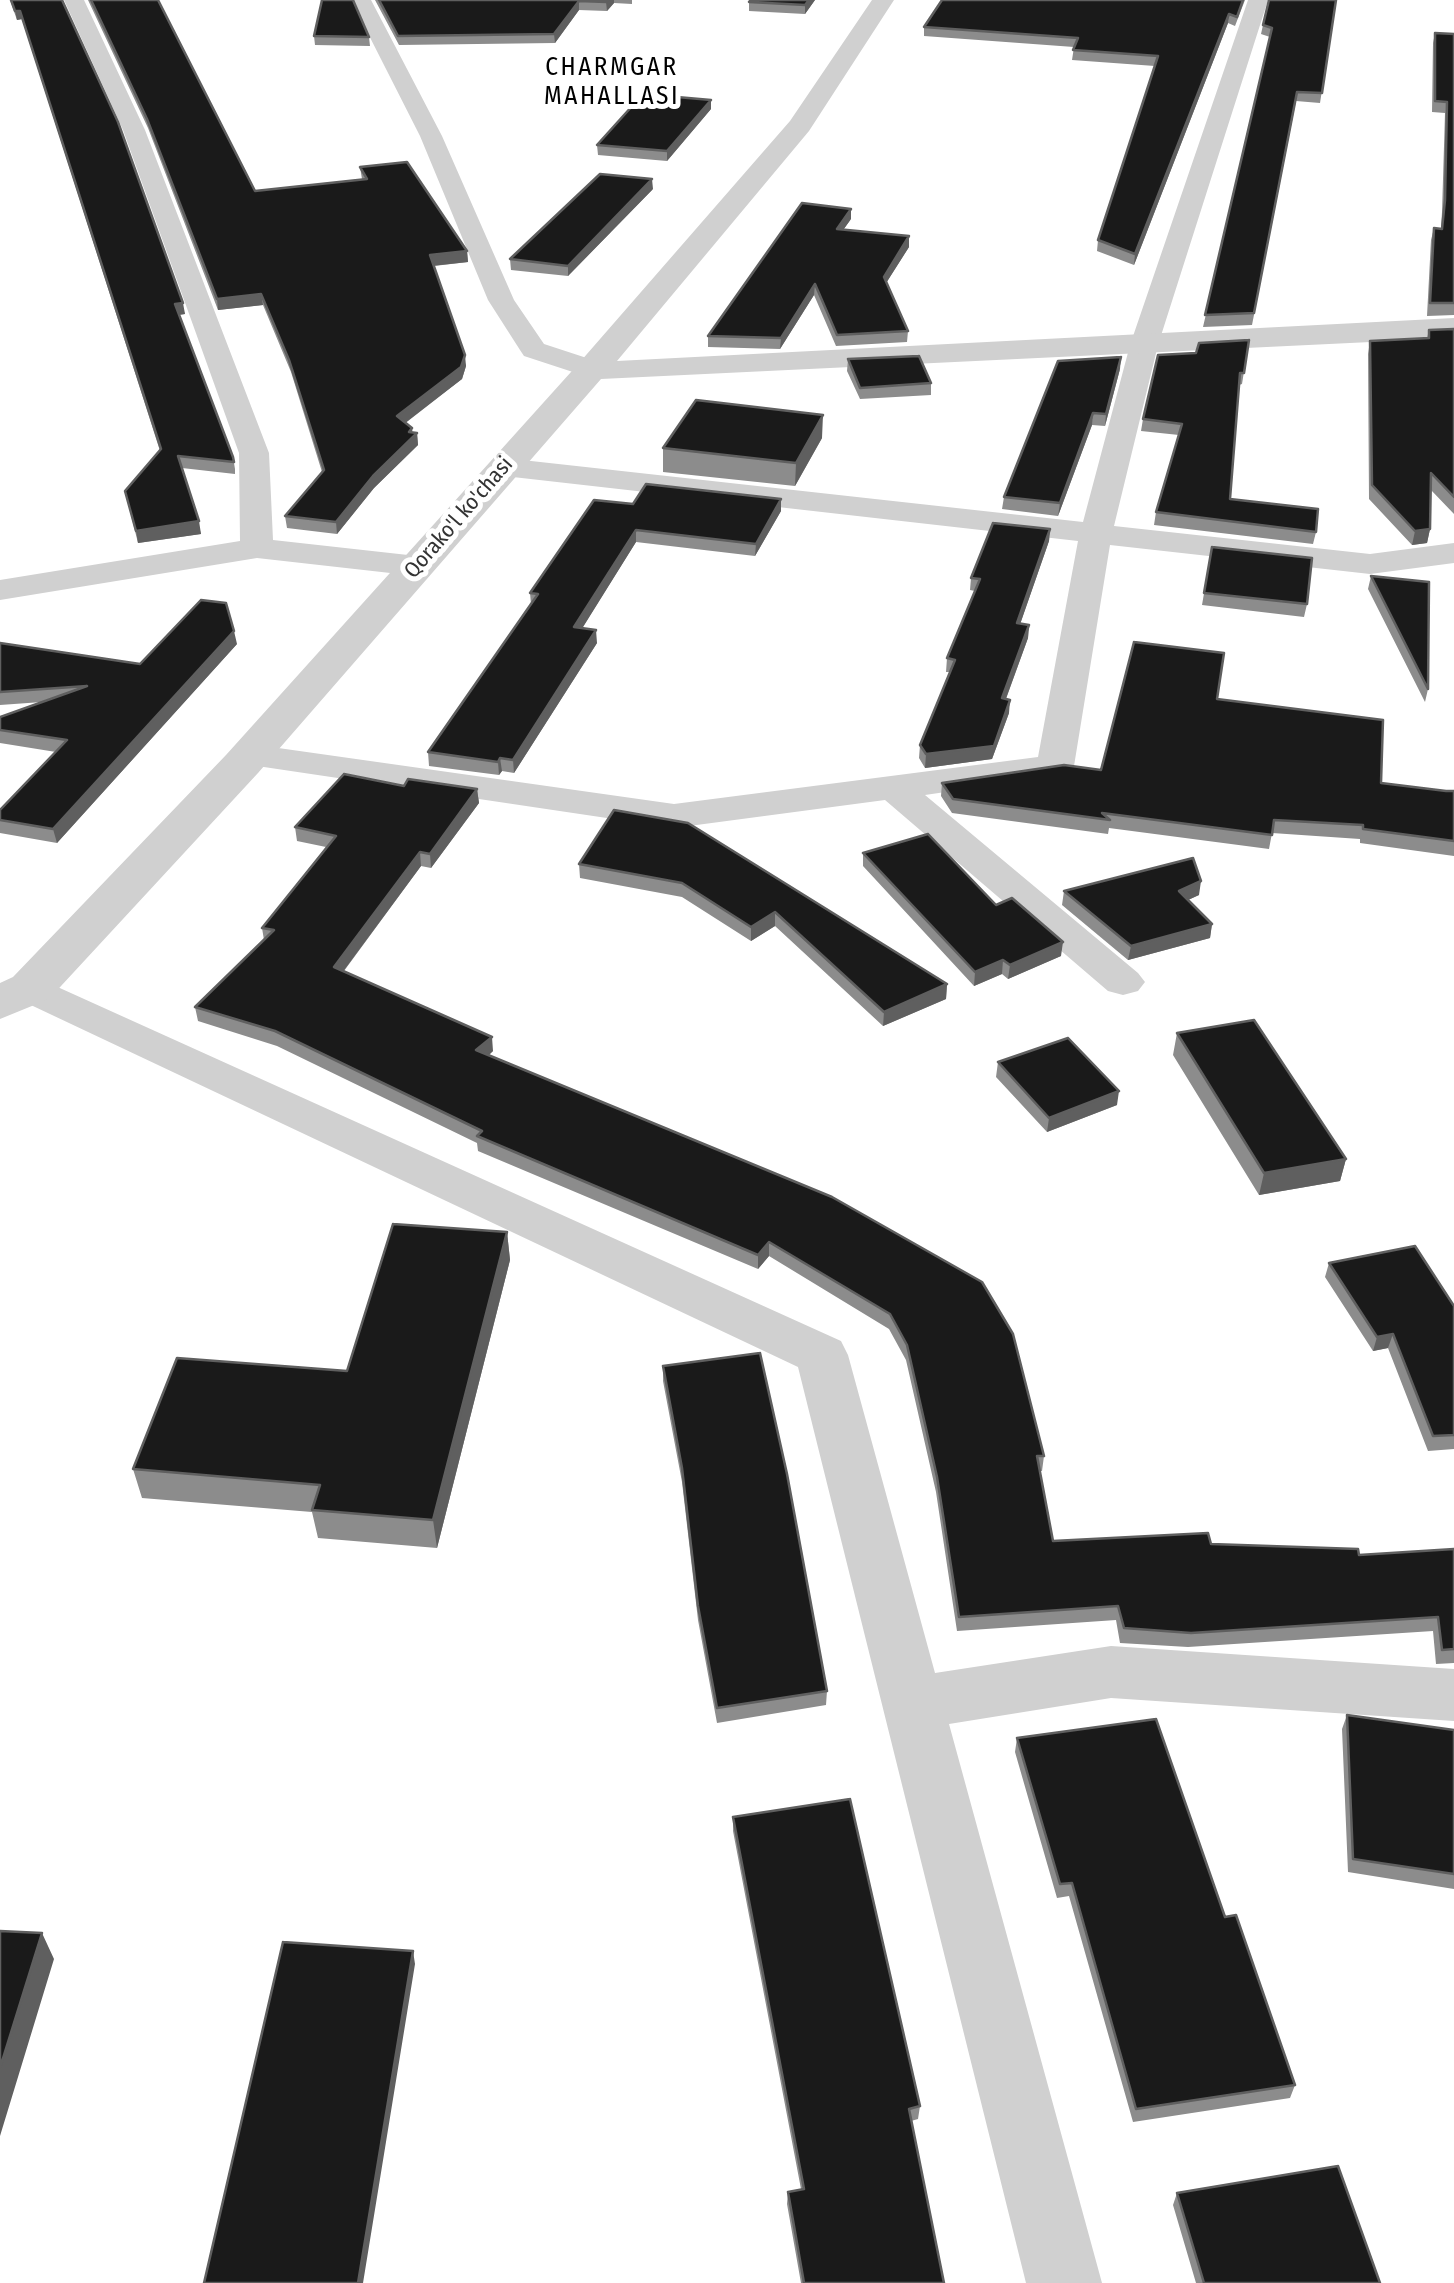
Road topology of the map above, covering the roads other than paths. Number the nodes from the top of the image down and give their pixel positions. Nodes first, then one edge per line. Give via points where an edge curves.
1 (74, 0) edge
2 (360, 0) edge
3 (883, 0) edge
4 (1258, 0) edge
5 (1454, 328) edge
6 (1144, 345) junction
7 (592, 368) junction
8 (504, 467) junction
9 (1096, 534) junction
10 (257, 548) junction
11 (1454, 554) edge
12 (417, 566) junction
13 (0, 590) edge
14 (250, 755) junction
15 (895, 789) junction
16 (1123, 982) dead end
17 (16, 996) edge
18 (1454, 1694) edge
19 (914, 1703) junction
20 (1064, 2283) edge

1 - 10 street via 134,130 254,453
2 - 7 street via 431,136 501,300 534,350
3 - 7 street, Qorako'l ko'chasi via 800,126
4 - 6 street
5 - 6 street
6 - 7 street
6 - 9 street
7 - 8 street, Qorako'l ko'chasi
8 - 9 street
8 - 12 street, Qorako'l ko'chasi
9 - 11 street via 1370,564
9 - 15 street via 1055,766
10 - 12 street
10 - 13 street
12 - 14 street, Qorako'l ko'chasi
14 - 15 street via 674,816
14 - 17 street, Qorako'l ko'chasi
15 - 16 street
17 - 19 street via 822,1355
18 - 19 street via 1111,1672
19 - 20 street

